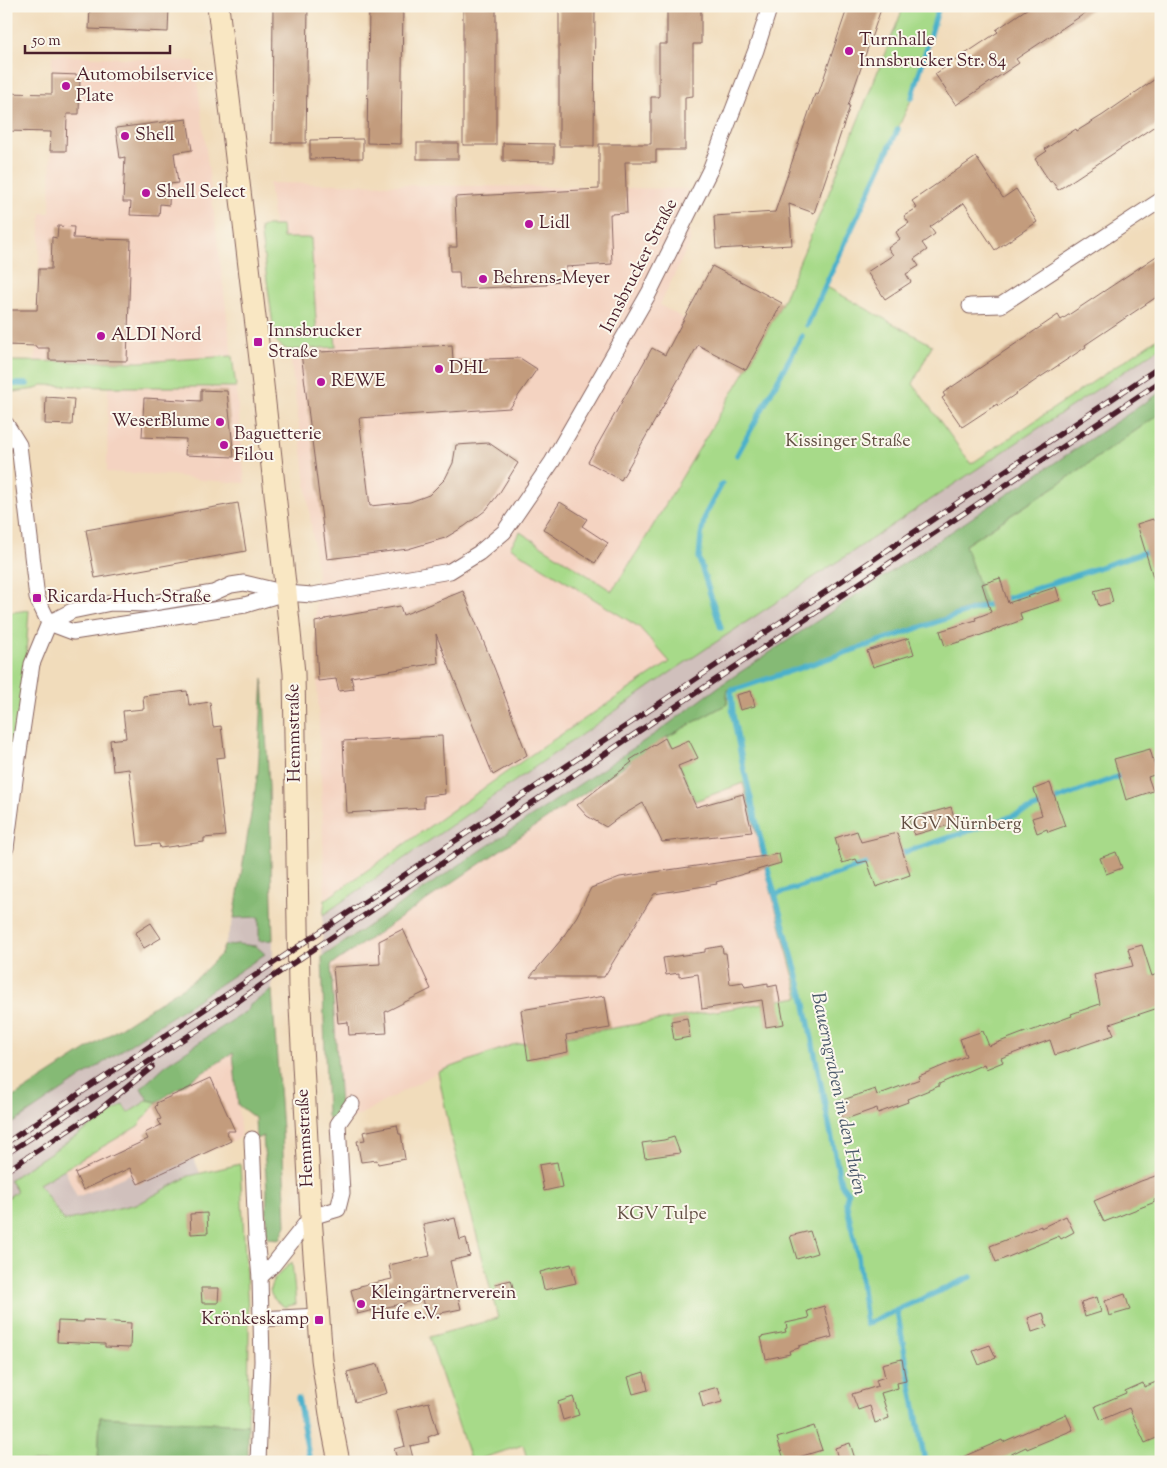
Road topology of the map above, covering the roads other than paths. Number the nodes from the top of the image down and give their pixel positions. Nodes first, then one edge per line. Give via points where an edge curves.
1 (218, 6) edge
2 (770, 6) edge
3 (1161, 200) edge
4 (970, 306) dead end
5 (6, 424) edge
6 (286, 593) junction
7 (49, 624) junction
8 (6, 848) edge
9 (352, 1104) dead end
10 (252, 1139) dead end
11 (311, 1217) junction
12 (260, 1277) junction
13 (318, 1316) junction
14 (260, 1319) junction
15 (258, 1462) edge
16 (339, 1462) edge

1 - 6 street, Hemmstraße
2 - 6 street, Innsbrucker Straße via 710,170 650,293 552,462 504,532 450,571 318,594
3 - 4 street via 1001,305
5 - 7 street via 19,444 37,598
6 - 7 street via 244,605 73,632
6 - 7 street via 244,583 213,594 147,604 111,603 72,611
6 - 11 street, Hemmstraße via 294,673 298,988
7 - 8 street via 32,664
9 - 11 street via 338,1124 342,1193 338,1209
10 - 12 street
11 - 12 street
11 - 13 street, Hemmstraße
12 - 14 street
13 - 14 street
13 - 16 street, Hemmstraße
14 - 15 street via 262,1361

